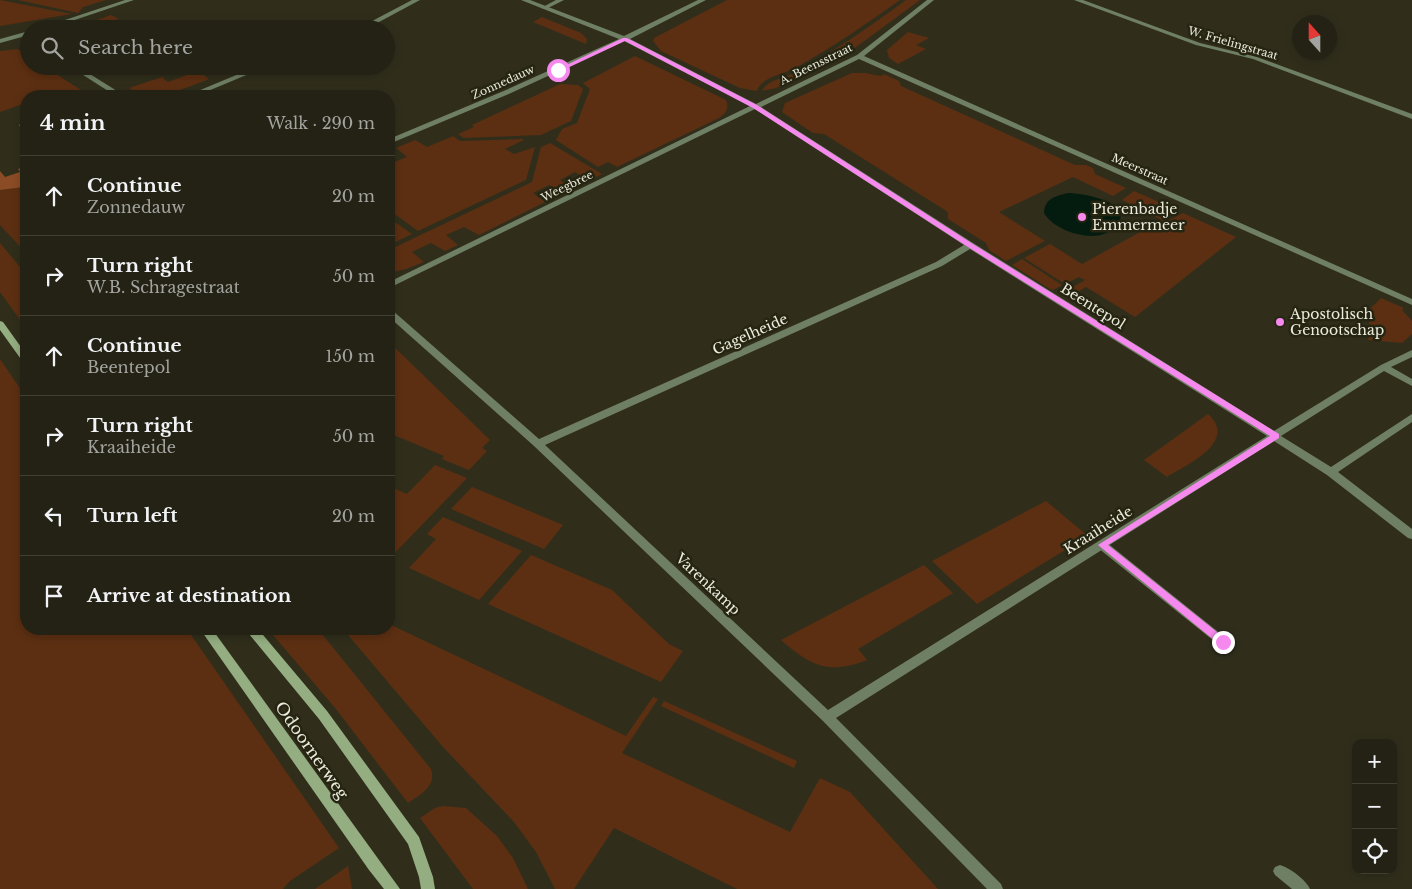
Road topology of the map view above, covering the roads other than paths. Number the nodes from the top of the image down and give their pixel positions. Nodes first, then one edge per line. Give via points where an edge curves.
1 (132, 0) edge
2 (417, 0) edge
3 (524, 0) edge
4 (561, 0) edge
5 (703, 0) edge
6 (931, 0) edge
7 (1077, 0) edge
8 (544, 8) junction
9 (69, 20) edge
10 (378, 20) edge
11 (20, 35) edge
12 (625, 39) junction
13 (0, 41) edge
14 (860, 56) junction
15 (87, 75) edge
16 (242, 75) edge
17 (111, 90) edge
18 (205, 90) edge
19 (755, 106) junction
20 (1412, 117) edge
21 (395, 140) edge
22 (970, 245) junction
23 (395, 282) edge
24 (1412, 302) edge
25 (395, 317) edge
26 (0, 324) edge
27 (20, 352) edge
28 (1412, 352) edge
29 (1384, 367) junction
30 (1412, 383) edge
31 (1412, 418) edge
32 (1276, 436) junction
33 (538, 444) junction
34 (1331, 472) junction
35 (1412, 535) edge
36 (1102, 545) junction
37 (210, 635) edge
38 (256, 635) edge
39 (1223, 642) dead end
40 (827, 718) junction
41 (1280, 871) dead end
42 (393, 889) edge
43 (428, 889) edge
44 (996, 889) edge
45 (1302, 889) edge

1 - 9 street
2 - 10 street
3 - 8 street, Beentepol
4 - 8 street
5 - 12 street, Zonnedauw
6 - 14 street, A. Beensstraat
7 - 20 street, W. Frielingstraat via 1198,44 1255,58
8 - 12 street, Beentepol
11 - 13 street
12 - 19 street, Beentepol
12 - 21 street, Zonnedauw via 482,105
14 - 19 street, A. Beensstraat
14 - 24 street, Meerstraat
15 - 17 street
16 - 18 street
19 - 22 street, Beentepol
19 - 23 street, Weegbree
22 - 32 street, Beentepol
22 - 33 street, Gagelheide via 939,264
25 - 33 street, Varenkamp
26 - 27 main road
28 - 29 street, Kraaiheide
29 - 30 street
29 - 32 street, Kraaiheide
31 - 34 street
32 - 34 street, Beentepol
32 - 36 street, Kraaiheide
33 - 40 street, Varenkamp
34 - 35 street, Beentepol
36 - 39 street
36 - 40 street, Kraaiheide
37 - 42 main road, Odoornerweg
38 - 43 main road, Odoornerweg via 323,715 414,841
40 - 44 street, Varenkamp
41 - 45 street

